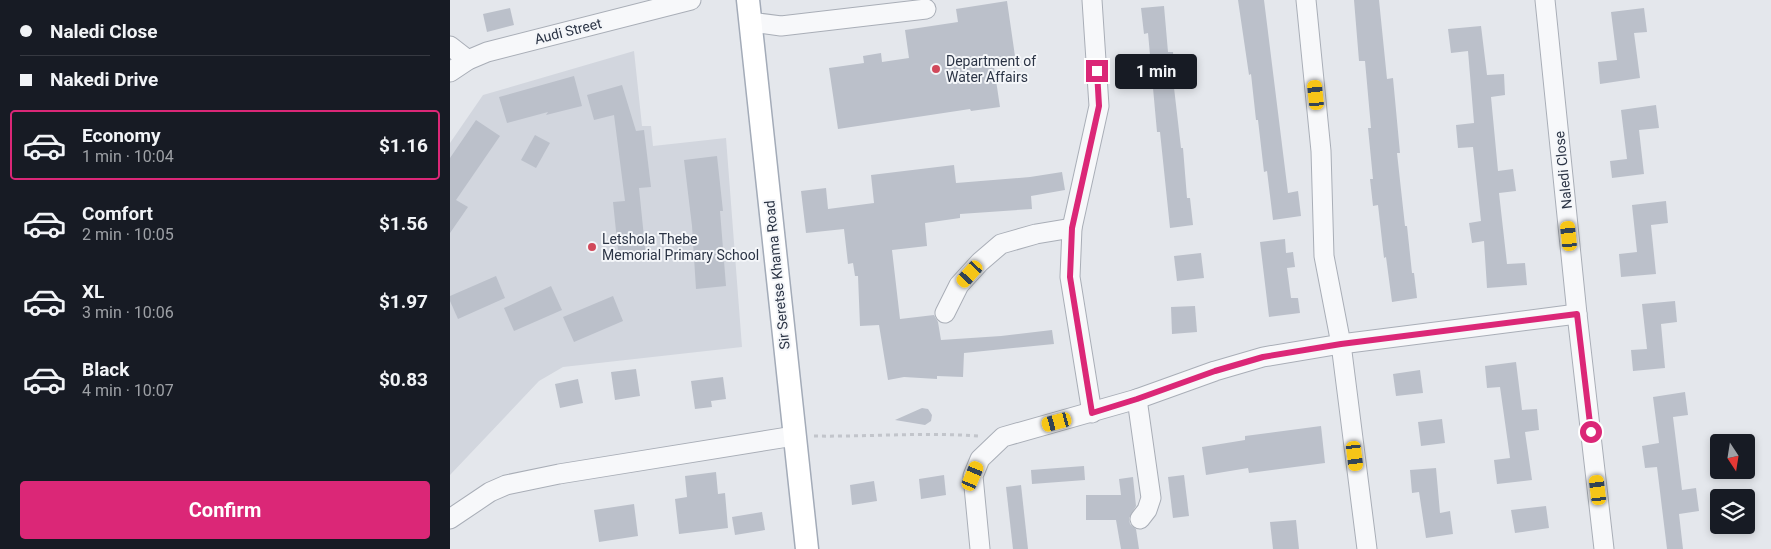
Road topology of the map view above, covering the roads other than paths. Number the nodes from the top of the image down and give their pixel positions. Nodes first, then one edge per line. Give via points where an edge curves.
1 (691, 0) edge
2 (1092, 0) edge
3 (1306, 0) edge
4 (1545, 0) edge
5 (926, 9) dead end
6 (750, 11) edge
7 (450, 46) edge
8 (468, 60) junction
9 (450, 72) edge
10 (1072, 228) junction
11 (945, 313) dead end
12 (1577, 314) junction
13 (1341, 344) junction
14 (1137, 399) junction
15 (1092, 413) junction
16 (794, 436) junction
17 (450, 519) edge
18 (1140, 519) dead end
19 (807, 549) edge
20 (980, 549) edge
21 (1367, 549) edge
22 (1604, 549) edge

1 - 8 street, Audi Street via 486,52
2 - 10 street via 1099,106
3 - 13 street via 1321,151 1324,256
4 - 12 street, Naledi Close
5 - 6 street via 781,26
6 - 16 main road, Sir Seretse Khama Road
7 - 8 street
8 - 9 street, Audi Street
10 - 11 street via 1001,244 959,285
10 - 15 street via 1070,277
12 - 13 street
12 - 22 street, Naledi Close
13 - 14 street via 1263,357
13 - 21 street
14 - 15 street
14 - 18 street via 1150,498
15 - 20 street via 1003,437 980,459 973,476
16 - 17 street via 506,485
16 - 19 main road, Sir Seretse Khama Road

